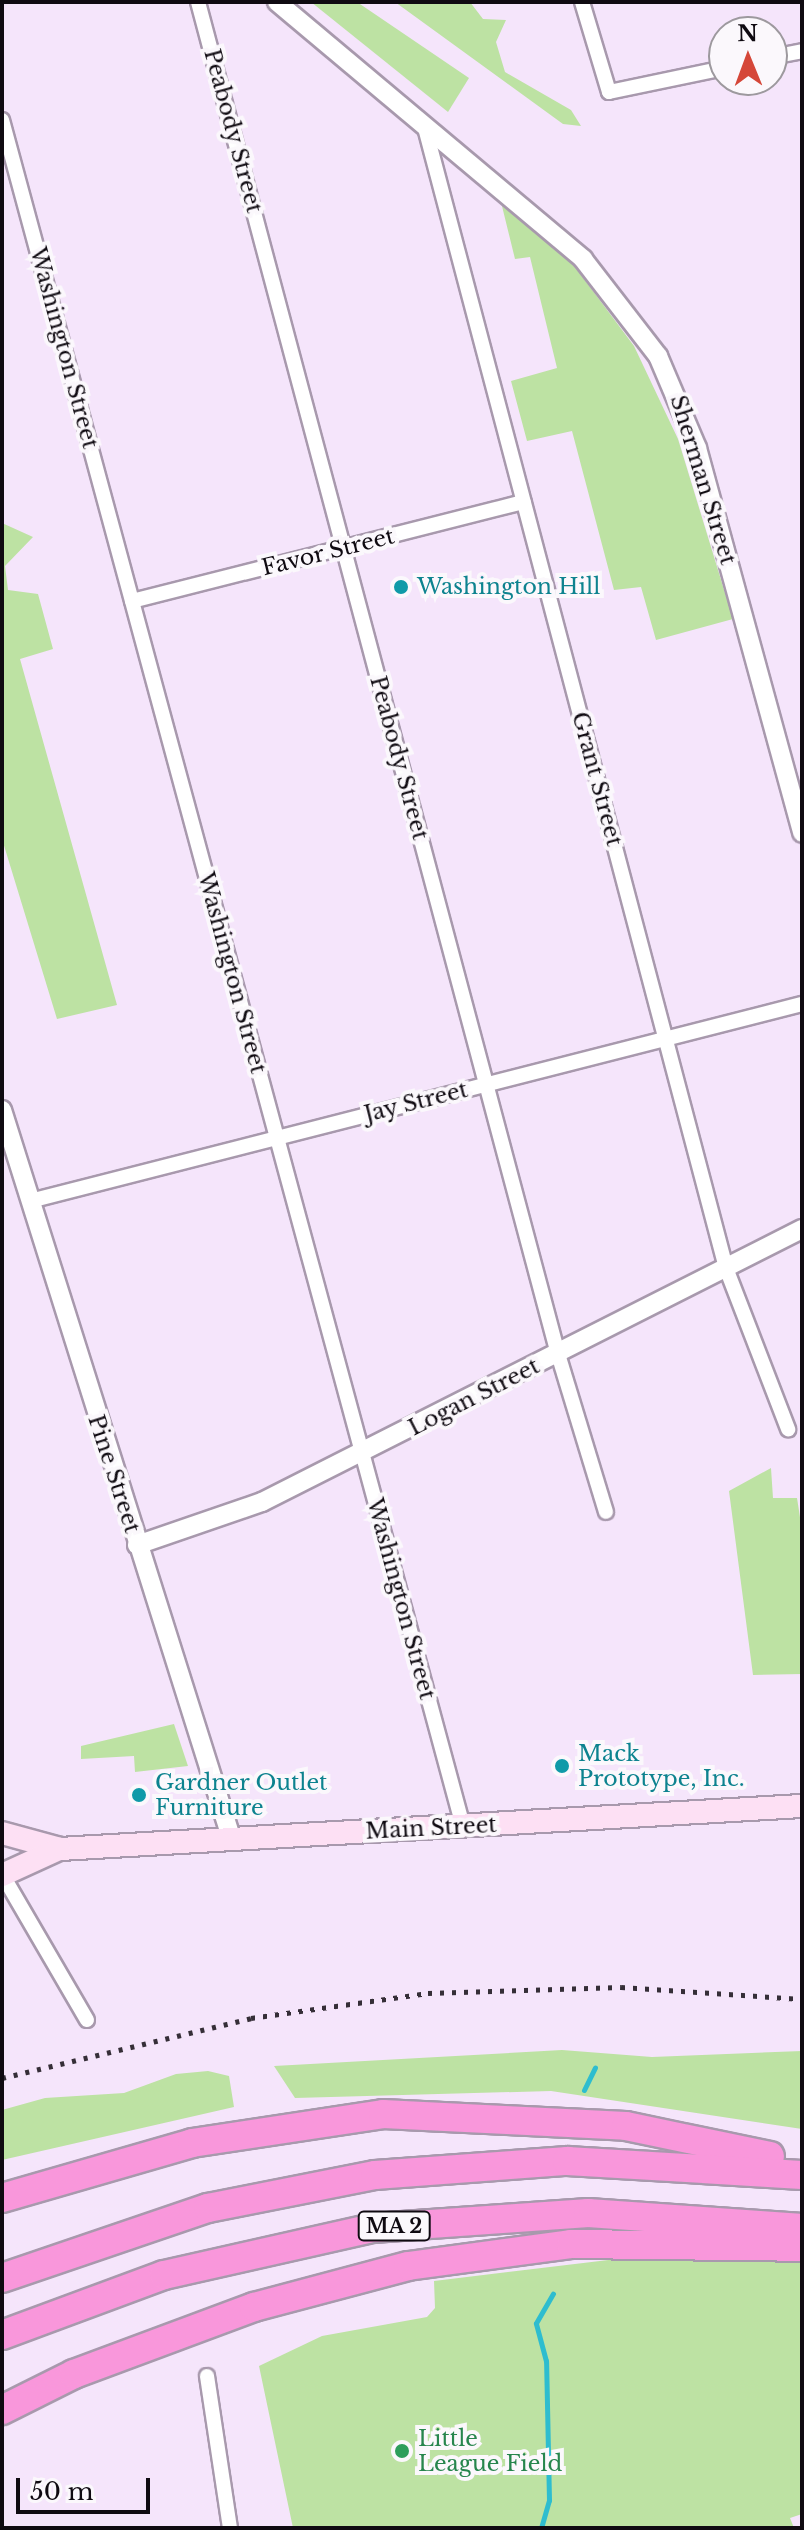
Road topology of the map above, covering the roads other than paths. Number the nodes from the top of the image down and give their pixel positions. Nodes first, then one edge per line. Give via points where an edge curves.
1 (198, 2) edge
2 (277, 2) edge
3 (582, 2) edge
4 (708, 71) edge
5 (2, 120) edge
6 (424, 122) junction
7 (524, 502) junction
8 (344, 548) junction
9 (132, 601) junction
10 (802, 833) edge
11 (802, 1004) edge
12 (666, 1039) junction
13 (486, 1084) junction
14 (2, 1110) edge
15 (277, 1138) junction
16 (30, 1201) junction
17 (802, 1229) edge
18 (726, 1268) junction
19 (558, 1354) junction
20 (788, 1429) dead end
21 (362, 1454) junction
22 (606, 1512) dead end
23 (137, 1545) junction
24 (802, 1806) edge
25 (463, 1826) junction
26 (2, 1833) edge
27 (231, 1837) junction
28 (60, 1849) junction
29 (2, 1875) edge
30 (87, 2020) dead end
31 (802, 2163) edge
32 (802, 2175) edge
33 (2, 2198) edge
34 (802, 2228) edge
35 (802, 2247) edge
36 (2, 2278) edge
37 (2, 2335) edge
38 (207, 2376) dead end
39 (2, 2410) edge
40 (230, 2528) edge

1 - 8 street, Peabody Street
2 - 6 street, Sherman Street
3 - 4 street via 609,92
5 - 9 street, Washington Street
6 - 7 street, Grant Street
6 - 10 street, Sherman Street via 583,259 678,392
7 - 8 street, Favor Street
7 - 12 street, Grant Street
8 - 9 street, Favor Street
8 - 13 street, Peabody Street
9 - 15 street, Washington Street
11 - 12 street, Jay Street
12 - 13 street, Jay Street
12 - 18 street, Grant Street
13 - 15 street, Jay Street
13 - 19 street, Peabody Street
14 - 16 street, Pine Street
15 - 16 street, Jay Street
15 - 21 street, Washington Street
16 - 23 street, Pine Street
17 - 18 street, Logan Street
18 - 19 street, Logan Street
18 - 20 street, Grant Street
19 - 21 street, Logan Street
19 - 22 street, Peabody Street
21 - 23 street, Logan Street via 262,1502
21 - 25 street, Washington Street
23 - 27 street, Pine Street
24 - 25 main road, Main Street
25 - 27 main road, Main Street
26 - 28 main road, Main Street
27 - 28 main road, Main Street
28 - 29 main road, Main Street
29 - 30 street
31 - 33 highway via 626,2126 383,2114 192,2143
32 - 36 highway, MA 2 via 583,2161 375,2175 208,2208
34 - 37 highway, MA 2 via 588,2213 373,2228 177,2272
35 - 39 highway via 571,2244 408,2266 254,2307 74,2374
38 - 40 street

